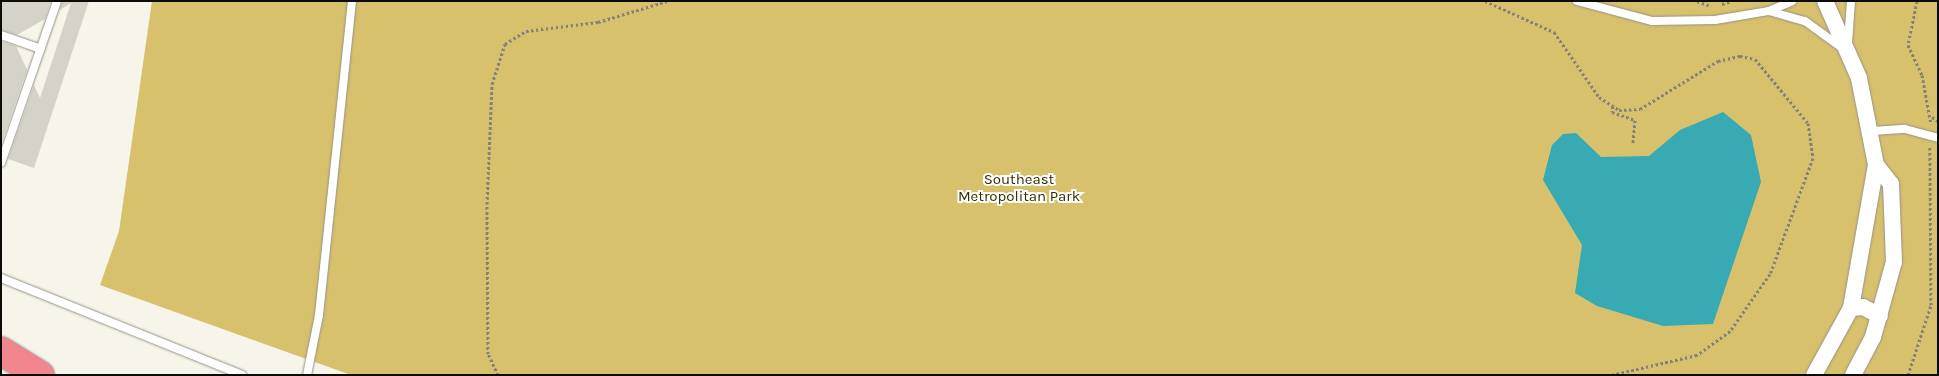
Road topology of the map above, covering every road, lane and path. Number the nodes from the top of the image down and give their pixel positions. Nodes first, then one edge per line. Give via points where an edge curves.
1 (57, 1) edge
2 (352, 1) edge
3 (667, 1) edge
4 (1485, 1) edge
5 (1578, 1) edge
6 (1697, 1) edge
7 (1731, 1) edge
8 (1792, 1) edge
9 (1825, 1) edge
10 (1851, 1) edge
11 (1917, 1) edge
12 (1769, 11) junction
13 (1, 35) edge
14 (41, 49) junction
15 (1848, 52) junction
16 (1613, 106) junction
17 (1932, 117) junction
18 (1938, 121) edge
19 (1873, 131) junction
20 (1934, 136) edge
21 (1633, 143) dead end
22 (1, 163) edge
23 (1876, 166) junction
24 (1, 278) edge
25 (1851, 308) junction
26 (1880, 316) junction
27 (1, 350) edge
28 (40, 375) edge
29 (242, 375) edge
30 (307, 375) edge
31 (498, 375) edge
32 (1612, 375) edge
33 (1814, 375) edge
34 (1853, 375) edge
35 (1908, 375) edge

1 - 14 lane
2 - 30 lane via 319,315
3 - 31 path via 598,22 526,30 505,44 492,84 487,204 488,354
4 - 16 path via 1554,32 1599,97
5 - 12 lane via 1652,21 1715,20
6 - 7 path via 1711,6
8 - 12 lane
9 - 15 street
10 - 15 lane
11 - 17 path via 1908,45 1922,75
12 - 15 lane via 1805,22
13 - 14 lane
14 - 22 lane
15 - 19 street
16 - 21 path via 1612,112 1635,120
16 - 32 path via 1640,109 1718,61 1755,58 1808,123 1813,158 1770,274 1730,331 1697,355
17 - 18 path
17 - 20 path
19 - 20 lane via 1905,129
19 - 23 street
20 - 35 path via 1927,188 1931,305
23 - 25 street
23 - 26 street via 1891,184 1895,223 1894,262
24 - 29 lane
25 - 26 street via 1863,307
25 - 33 street
26 - 34 street
27 - 28 highway

